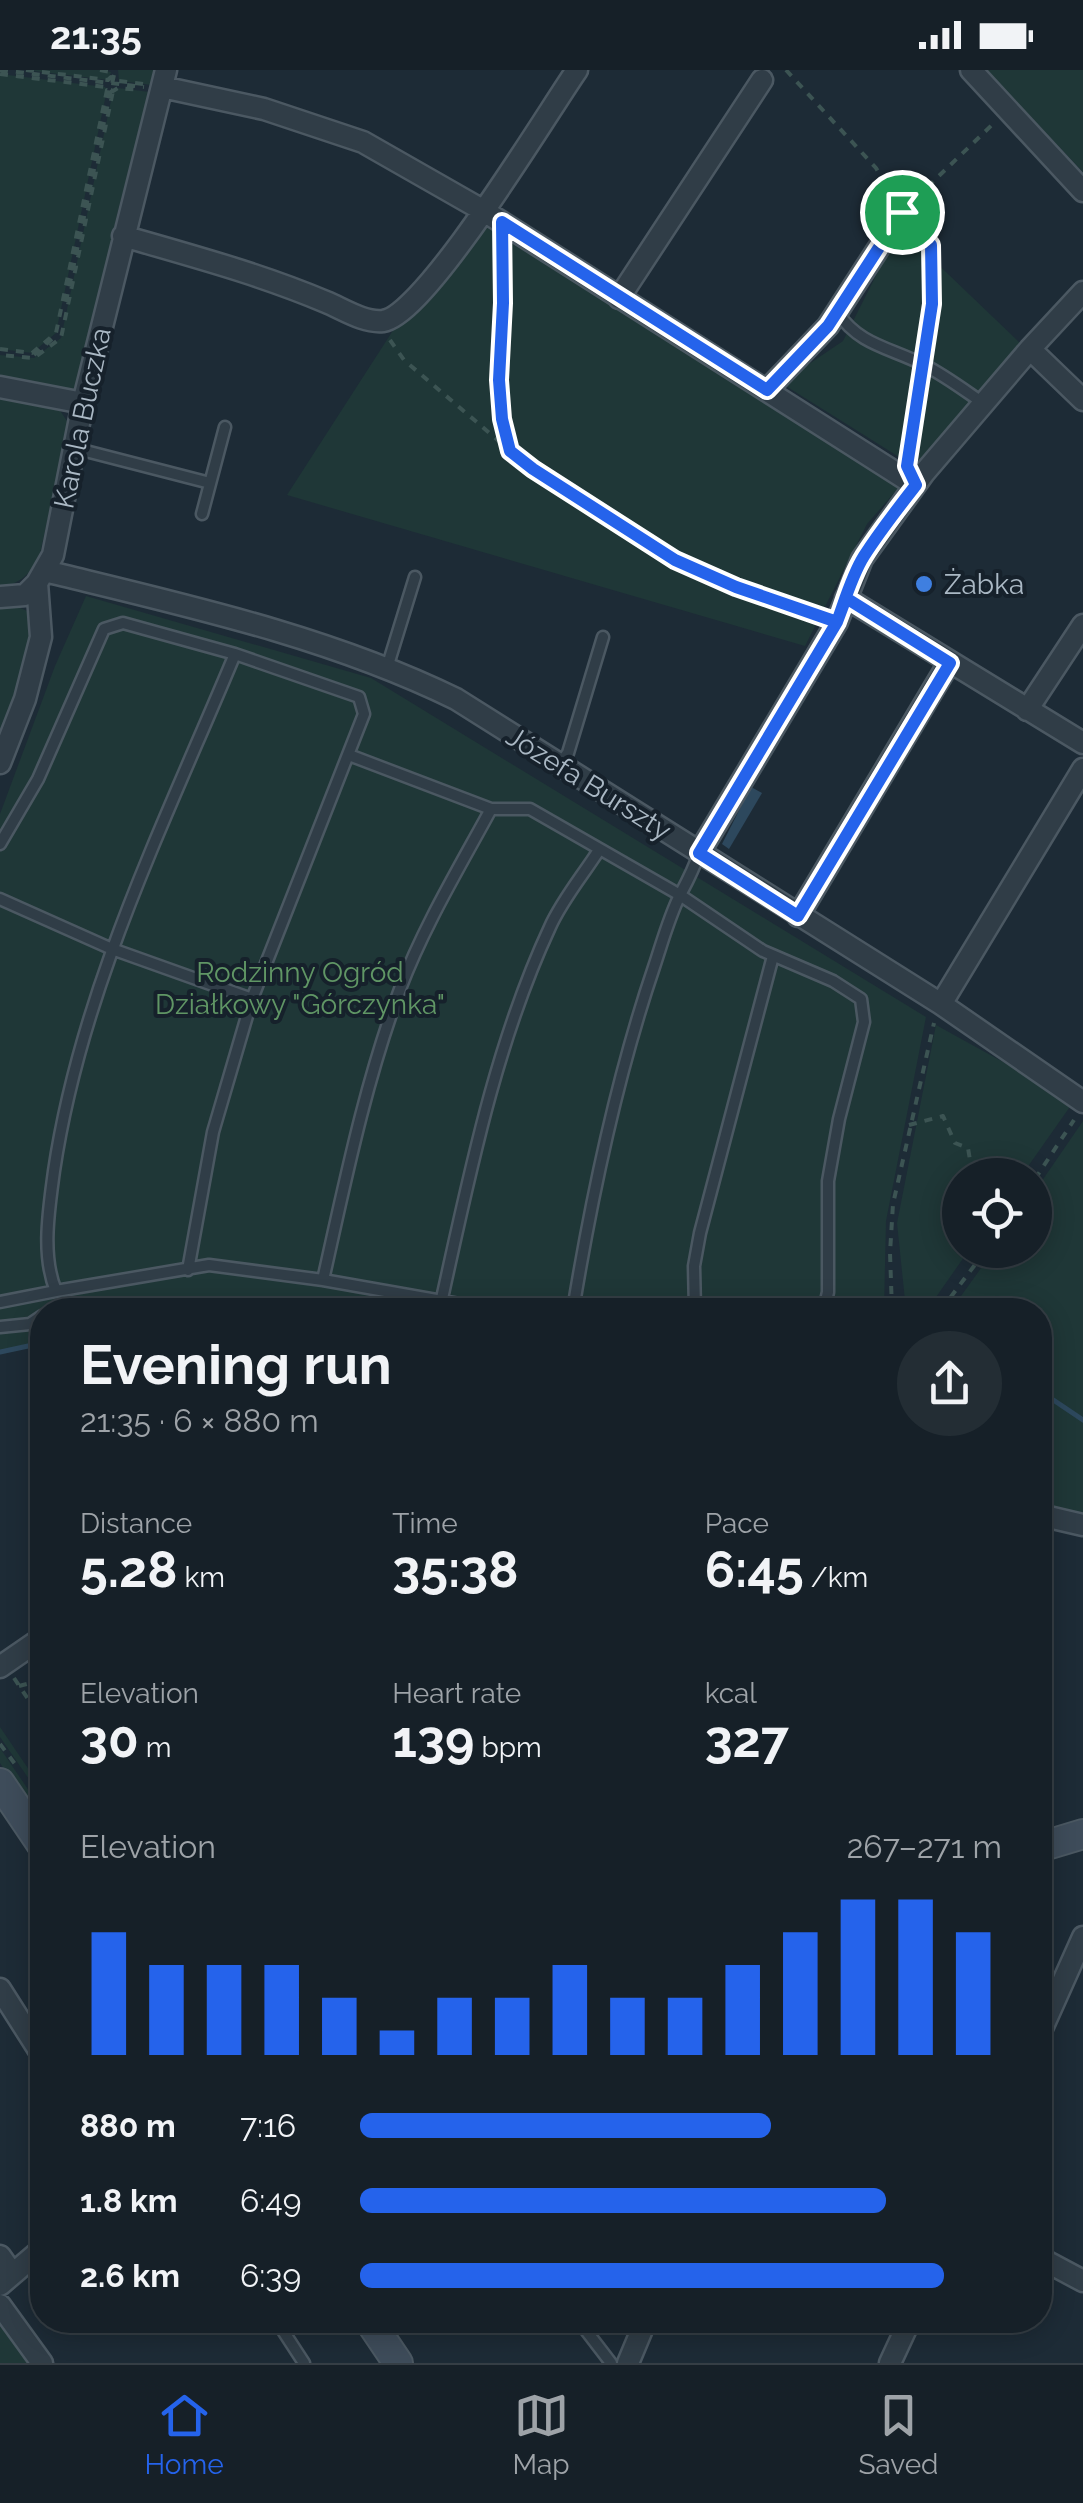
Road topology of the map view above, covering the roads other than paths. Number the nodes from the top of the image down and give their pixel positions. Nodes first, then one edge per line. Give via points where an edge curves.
1 (577, 70) edge
2 (971, 70) edge
3 (762, 80) dead end
4 (160, 82) edge
5 (1083, 191) edge
6 (902, 212) joint
7 (493, 217) junction
8 (123, 236) junction
9 (1083, 292) edge
10 (619, 298) junction
11 (837, 312) junction
12 (1030, 349) junction
13 (924, 365) junction
14 (0, 387) edge
15 (767, 390) junction
16 (1083, 400) edge
17 (82, 403) junction
18 (984, 403) junction
19 (225, 427) dead end
20 (73, 448) junction
21 (210, 483) junction
22 (916, 485) junction
23 (202, 514) dead end
24 (41, 577) junction
25 (415, 577) dead end
26 (0, 598) edge
27 (846, 598) junction
28 (1082, 625) edge
29 (603, 637) dead end
30 (236, 654) junction
31 (950, 663) junction
32 (386, 668) junction
33 (1027, 710) junction
34 (1083, 743) edge
35 (349, 755) junction
36 (0, 763) edge
37 (559, 766) junction
38 (1083, 768) edge
39 (491, 809) junction
40 (0, 844) edge
41 (600, 850) junction
42 (699, 853) junction
43 (680, 895) junction
44 (0, 900) edge
45 (798, 916) junction
46 (112, 949) junction
47 (773, 956) junction
48 (252, 999) junction
49 (942, 1004) junction
50 (1083, 1105) edge
51 (188, 1270) junction
52 (324, 1280) junction
53 (56, 1291) junction
54 (420, 1298) edge
55 (442, 1298) edge
56 (575, 1298) edge
57 (695, 1298) edge
58 (827, 1298) edge
59 (0, 1302) edge
60 (30, 1324) edge
61 (0, 1328) edge
62 (1052, 1518) edge
63 (1083, 1525) edge
64 (30, 1646) edge
65 (2, 1666) edge
66 (0, 1783) edge
67 (30, 1827) edge
68 (1083, 1834) edge
69 (1052, 1843) edge
70 (1083, 1938) edge
71 (0, 1989) edge
72 (1052, 2006) edge
73 (30, 2035) edge
74 (30, 2256) edge
75 (1052, 2264) edge
76 (4, 2272) edge
77 (1083, 2281) edge
78 (0, 2305) edge
79 (284, 2333) edge
80 (378, 2333) edge
81 (588, 2333) edge
82 (641, 2333) edge
83 (904, 2333) edge
84 (42, 2363) edge
85 (304, 2363) edge
86 (398, 2363) edge
87 (610, 2363) edge
88 (628, 2363) edge
89 (890, 2363) edge

1 - 7 street
2 - 5 street
3 - 10 street
4 - 7 street via 363,142
4 - 8 street, Karola Buczka
6 - 11 street
6 - 13 lane via 931,245
7 - 8 street via 409,307 385,321 275,280
7 - 10 street
8 - 17 street, Karola Buczka
9 - 12 street
10 - 15 street
11 - 13 lane via 866,342
11 - 15 street
12 - 16 street
12 - 18 street
13 - 18 lane
13 - 22 lane via 907,466
14 - 17 street
15 - 22 street
17 - 20 street, Karola Buczka
18 - 22 street
19 - 21 lane
20 - 21 lane
20 - 24 street, Karola Buczka via 53,554
21 - 23 lane
22 - 27 street via 862,559
24 - 26 street via 25,596
24 - 32 street, Józefa Burszty via 174,603
24 - 36 street, Karola Buczka via 41,636
25 - 32 lane
27 - 31 street
27 - 42 street
28 - 33 street
29 - 37 lane
30 - 35 lane via 359,697 364,714
30 - 40 lane via 123,623 104,629 38,779
30 - 46 lane
31 - 33 street
31 - 45 street
32 - 37 street, Józefa Burszty via 456,699
33 - 34 street
35 - 39 lane
35 - 48 lane
37 - 42 street, Józefa Burszty
38 - 49 street
39 - 41 lane via 530,810
39 - 52 lane via 402,985 370,1079
41 - 43 lane
41 - 55 lane via 551,924 512,1025
42 - 43 lane
42 - 45 street, Józefa Burszty
43 - 47 lane
43 - 56 lane via 624,1065
44 - 46 lane
45 - 49 street, Józefa Burszty
46 - 48 lane
46 - 53 lane via 60,1132 48,1213
47 - 57 lane via 700,1233
47 - 58 lane via 846,988 864,1006 830,1164
48 - 51 lane via 213,1132
49 - 50 street, Józefa Burszty
51 - 52 lane via 209,1266
51 - 53 lane
52 - 54 lane
53 - 59 lane
60 - 61 lane
62 - 63 street
64 - 65 street
66 - 67 street
68 - 69 street
70 - 72 street
71 - 73 street
74 - 76 street
75 - 77 street
78 - 84 street
79 - 85 lane
80 - 86 street
81 - 87 lane
82 - 88 street
83 - 89 street

